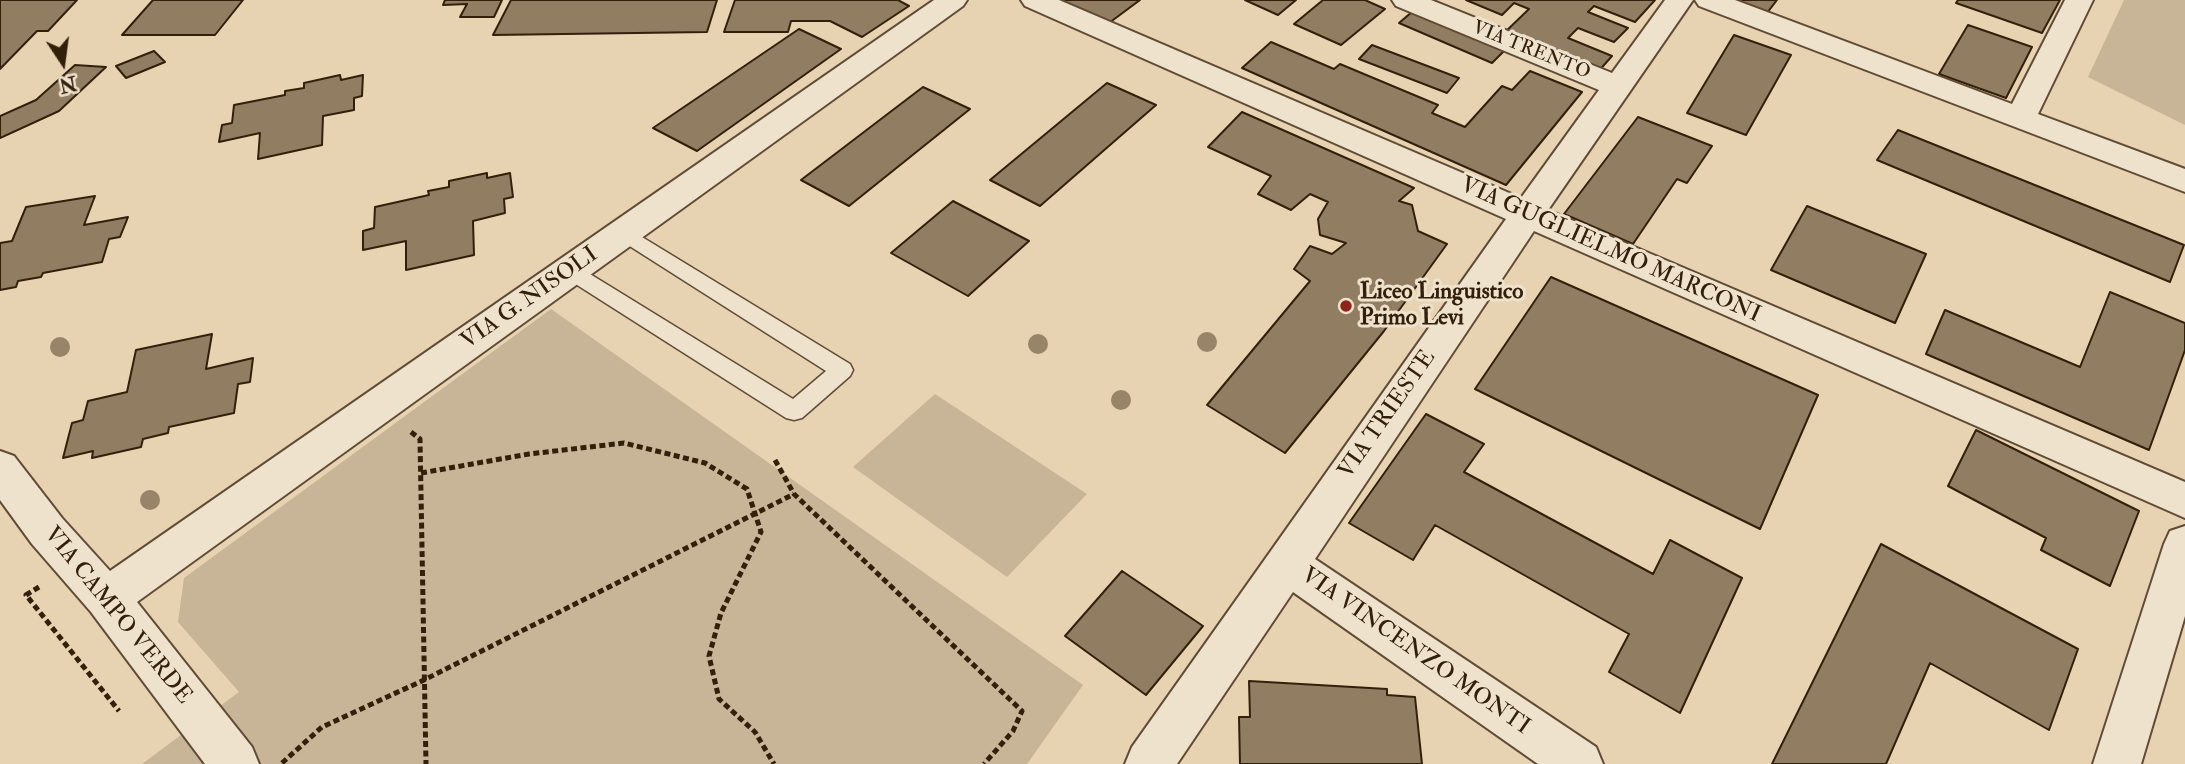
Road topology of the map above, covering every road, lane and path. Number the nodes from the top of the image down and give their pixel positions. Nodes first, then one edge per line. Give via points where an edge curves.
1 (953, 0) edge
2 (1035, 0) edge
3 (1406, 0) edge
4 (1679, 0) edge
5 (1709, 0) edge
6 (2079, 0) edge
7 (1618, 86) junction
8 (2020, 118) junction
9 (2185, 181) edge
10 (1527, 215) junction
11 (624, 233) junction
12 (570, 271) junction
13 (403, 425) dead end
14 (775, 460) dead end
15 (0, 468) edge
16 (421, 473) junction
17 (794, 494) junction
18 (2185, 501) edge
19 (755, 512) junction
20 (2185, 544) edge
21 (75, 562) junction
22 (1286, 563) junction
23 (107, 598) junction
24 (424, 680) junction
25 (119, 711) dead end
26 (235, 764) edge
27 (281, 764) edge
28 (426, 764) edge
29 (774, 764) edge
30 (984, 764) edge
31 (1149, 764) edge
32 (1578, 764) edge
33 (2117, 764) edge

1 - 11 street, VIA G. NISOLI
2 - 10 street, VIA GUGLIELMO MARCONI
3 - 7 street, VIA TRENTO
4 - 7 street, VIA TRIESTE
5 - 8 street
6 - 8 street
7 - 10 street, VIA TRIESTE
8 - 9 street
10 - 18 street, VIA GUGLIELMO MARCONI
10 - 22 street, VIA TRIESTE
11 - 12 street, VIA G. NISOLI
11 - 12 lane via 842,370 794,411
12 - 23 street, VIA G. NISOLI
13 - 16 path via 420,439
14 - 17 path
15 - 21 street, VIA CAMPO VERDE
16 - 19 path via 624,443 705,463 747,489
16 - 24 path
17 - 19 path
17 - 30 path via 1022,711 1013,732
19 - 24 path
19 - 29 path via 761,533 721,613 709,656 719,699 755,733
20 - 33 street
21 - 23 street, VIA CAMPO VERDE
21 - 25 path via 26,595
22 - 31 street, VIA TRIESTE
22 - 32 street, VIA VINCENZO MONTI
23 - 26 street, VIA CAMPO VERDE
24 - 27 path via 322,727
24 - 28 path

